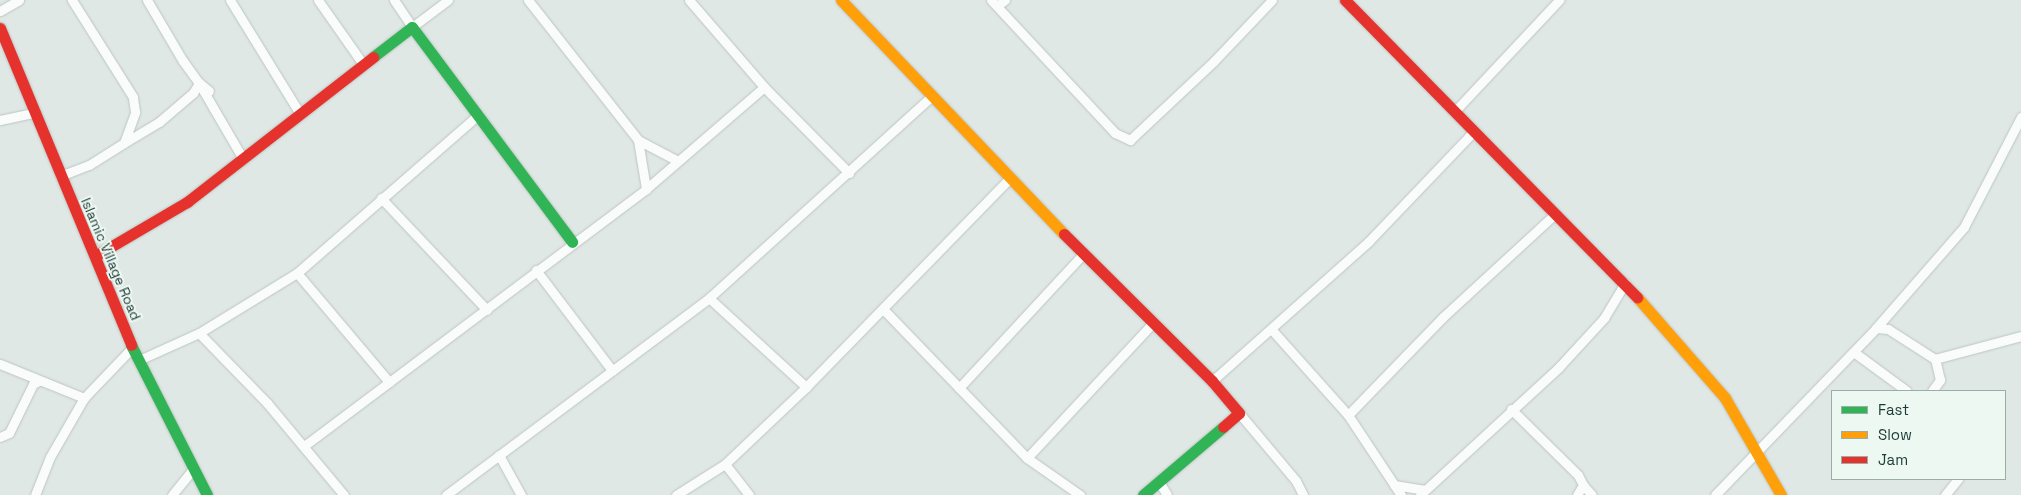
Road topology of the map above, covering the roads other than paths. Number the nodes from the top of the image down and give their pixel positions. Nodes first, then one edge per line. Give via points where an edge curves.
1 (19, 0) edge
2 (72, 0) edge
3 (230, 0) edge
4 (318, 0) edge
5 (394, 0) edge
6 (448, 0) edge
7 (528, 0) edge
8 (689, 0) edge
9 (841, 0) edge
10 (1005, 0) edge
11 (1272, 0) edge
12 (1344, 0) edge
13 (1559, 0) edge
14 (150, 1) edge
15 (994, 3) edge
16 (0, 11) edge
17 (412, 27) junction
18 (0, 28) edge
19 (362, 64) junction
20 (199, 83) junction
21 (764, 87) junction
22 (209, 91) dead end
23 (932, 96) junction
24 (299, 112) junction
25 (1454, 112) junction
26 (33, 113) junction
27 (478, 115) junction
28 (2021, 117) edge
29 (0, 120) edge
30 (1474, 132) junction
31 (638, 140) junction
32 (124, 143) junction
33 (243, 159) junction
34 (676, 160) junction
35 (849, 173) junction
36 (60, 176) junction
37 (1010, 178) junction
38 (646, 189) junction
39 (381, 198) junction
40 (1554, 215) junction
41 (572, 242) junction
42 (1083, 254) junction
43 (95, 256) junction
44 (536, 270) junction
45 (297, 273) junction
46 (1625, 283) junction
47 (709, 298) junction
48 (487, 310) junction
49 (883, 310) junction
50 (1152, 324) junction
51 (1876, 328) junction
52 (1272, 330) junction
53 (198, 333) junction
54 (2021, 336) edge
55 (132, 348) junction
56 (1855, 352) junction
57 (1935, 359) junction
58 (139, 360) junction
59 (0, 364) edge
60 (612, 370) junction
61 (39, 381) junction
62 (1212, 381) junction
63 (389, 382) junction
64 (806, 387) junction
65 (959, 388) junction
66 (1906, 390) edge
67 (1933, 390) edge
68 (84, 398) junction
69 (1511, 409) junction
70 (1239, 413) junction
71 (1348, 415) junction
72 (0, 436) edge
73 (304, 446) junction
74 (1757, 454) junction
75 (499, 455) junction
76 (1026, 458) junction
77 (725, 464) junction
78 (194, 468) junction
79 (1957, 480) edge
80 (1159, 482) junction
81 (1394, 485) junction
82 (1583, 485) junction
83 (1422, 492) edge
84 (35, 495) edge
85 (172, 495) edge
86 (208, 495) edge
87 (344, 495) edge
88 (446, 495) edge
89 (521, 495) edge
90 (676, 495) edge
91 (749, 495) edge
92 (1080, 495) edge
93 (1143, 495) edge
94 (1167, 495) edge
95 (1303, 495) edge
96 (1401, 495) edge
97 (1577, 495) edge
98 (1592, 495) edge
99 (1715, 495) edge
100 (1781, 495) edge
101 (1945, 495) edge

1 - 16 street
2 - 32 street via 133,97 135,112
3 - 24 street
4 - 19 street
5 - 17 street
6 - 17 street
7 - 31 street
8 - 21 street
9 - 23 street
10 - 15 street
11 - 15 street via 1214,61 1130,140 1115,133
12 - 25 street
13 - 25 street
14 - 20 street
17 - 19 street
17 - 27 street
18 - 26 street, Islamic Village Road
19 - 24 street
20 - 22 street
20 - 32 street via 193,93 159,122
20 - 33 street
21 - 34 street
21 - 35 street
23 - 35 street
23 - 37 street
24 - 33 street
25 - 30 street
26 - 29 street
26 - 36 street, Islamic Village Road
27 - 39 street
27 - 41 street
28 - 51 street via 1964,227
30 - 40 street
30 - 52 street via 1369,241
31 - 34 street
31 - 38 street
32 - 36 street via 89,165
33 - 43 street via 156,222
34 - 38 street
35 - 47 street
36 - 43 street, Islamic Village Road
37 - 42 street
37 - 49 street
38 - 41 street
39 - 45 street
39 - 48 street
40 - 46 street
40 - 71 street via 1443,317
41 - 44 street
42 - 50 street
42 - 65 street
43 - 55 street, Islamic Village Road
44 - 48 street
44 - 60 street
45 - 53 street
45 - 63 street
46 - 69 street via 1604,318 1559,367
46 - 74 street via 1725,398
47 - 60 street
47 - 64 street
48 - 63 street
49 - 64 street
49 - 65 street
50 - 62 street
50 - 76 street
51 - 56 street
51 - 57 street via 1888,329
52 - 62 street
52 - 71 street
53 - 58 street
53 - 73 street
54 - 57 street
55 - 58 street, Islamic Village Road
55 - 68 street
56 - 66 street
56 - 74 street
57 - 67 street via 1940,380
58 - 78 street, Islamic Village Road
59 - 61 street
60 - 75 street
61 - 68 street
61 - 72 street via 33,384 9,433
62 - 70 street
63 - 73 street
64 - 77 street
65 - 76 street
68 - 84 street via 50,457
69 - 82 street via 1558,453
69 - 83 street
70 - 80 street
70 - 95 street via 1296,481
71 - 81 street
73 - 87 street
74 - 99 street
74 - 100 street
75 - 88 street
75 - 89 street
76 - 92 street
77 - 90 street
77 - 91 street
78 - 85 street
78 - 86 street, Islamic Village Road
79 - 101 street
80 - 93 street
80 - 94 street
81 - 83 street
81 - 96 street
82 - 97 street
82 - 98 street

